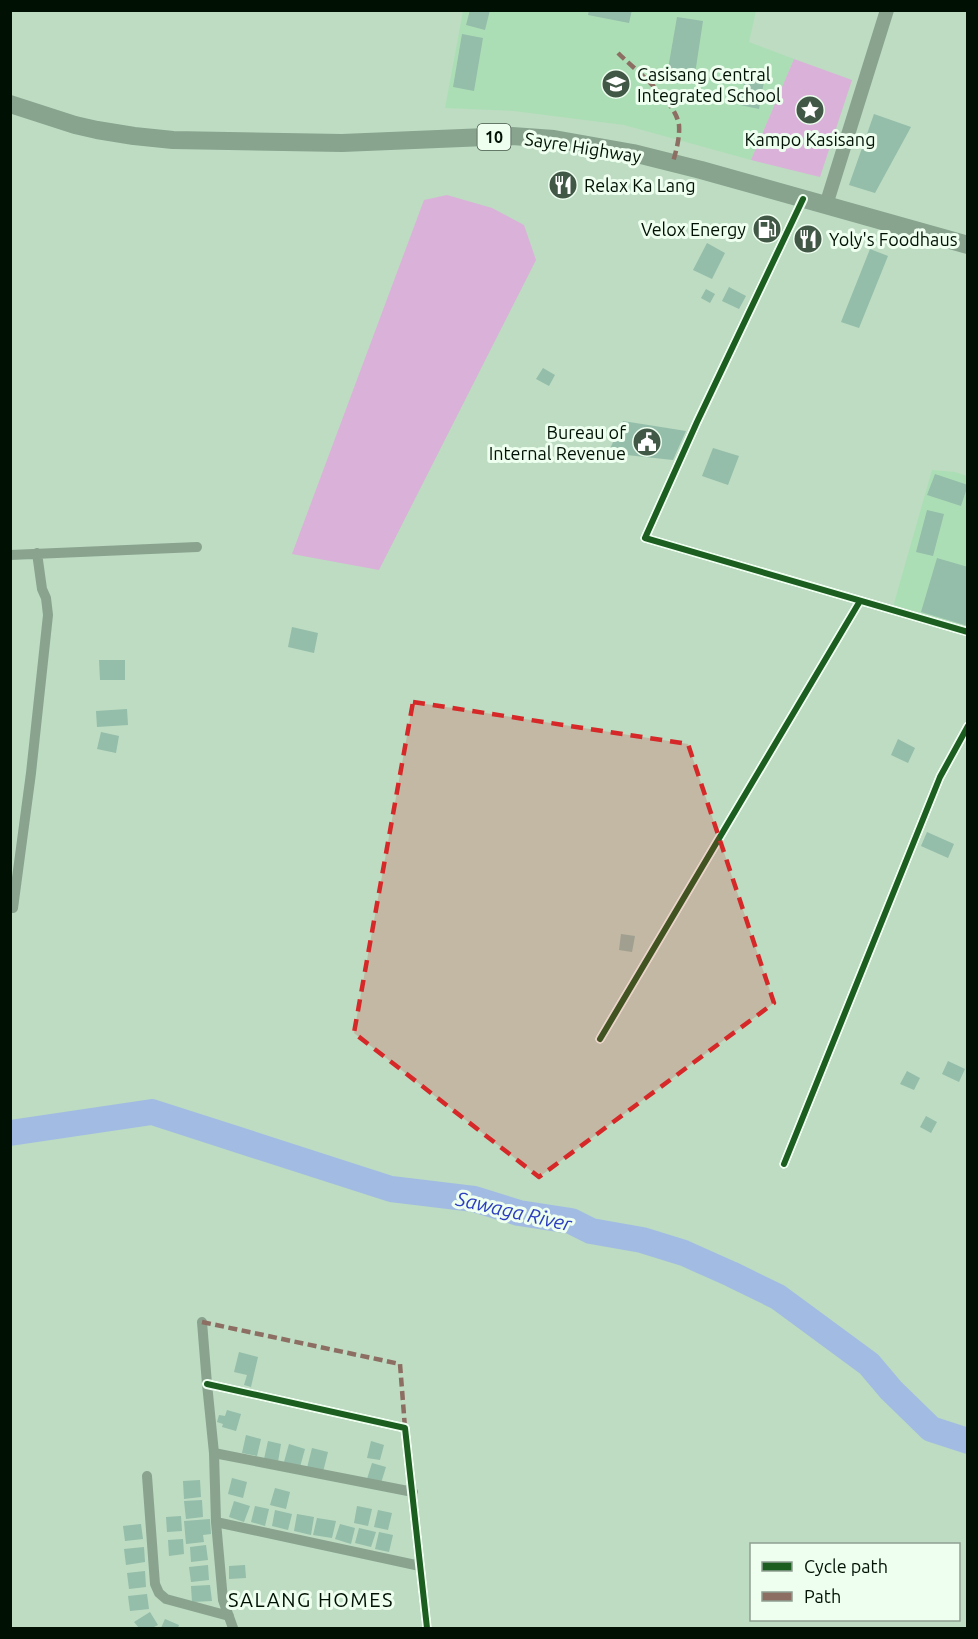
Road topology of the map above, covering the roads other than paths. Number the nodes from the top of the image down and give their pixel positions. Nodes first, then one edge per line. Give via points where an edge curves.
1 (887, 10) edge
2 (10, 104) edge
3 (803, 199) junction
4 (826, 205) junction
5 (968, 245) edge
6 (197, 547) dead end
7 (37, 553) junction
8 (10, 555) edge
9 (860, 601) junction
10 (968, 632) edge
11 (968, 726) edge
12 (13, 908) dead end
13 (600, 1039) dead end
14 (784, 1164) dead end
15 (202, 1322) dead end
16 (207, 1384) junction
17 (214, 1453) junction
18 (147, 1476) dead end
19 (412, 1492) junction
20 (216, 1522) junction
21 (420, 1566) junction
22 (229, 1616) junction
23 (233, 1629) edge
24 (427, 1629) edge

1 - 4 street
2 - 3 highway, Sayre Highway / 10 via 97,130 173,140 342,143 512,136 554,139 643,155
3 - 4 highway, Sayre Highway / 10
3 - 9 street via 645,538
4 - 5 highway, Sayre Highway / 10
6 - 7 street
7 - 8 street
7 - 12 street via 48,615
9 - 10 street
9 - 13 street
11 - 14 street via 940,777
15 - 16 street
16 - 17 street
16 - 19 street via 405,1428
17 - 19 street
17 - 20 street
18 - 22 street via 155,1584 159,1593 166,1599
19 - 21 street
20 - 21 street
20 - 22 street via 223,1600
21 - 24 street
22 - 23 street

